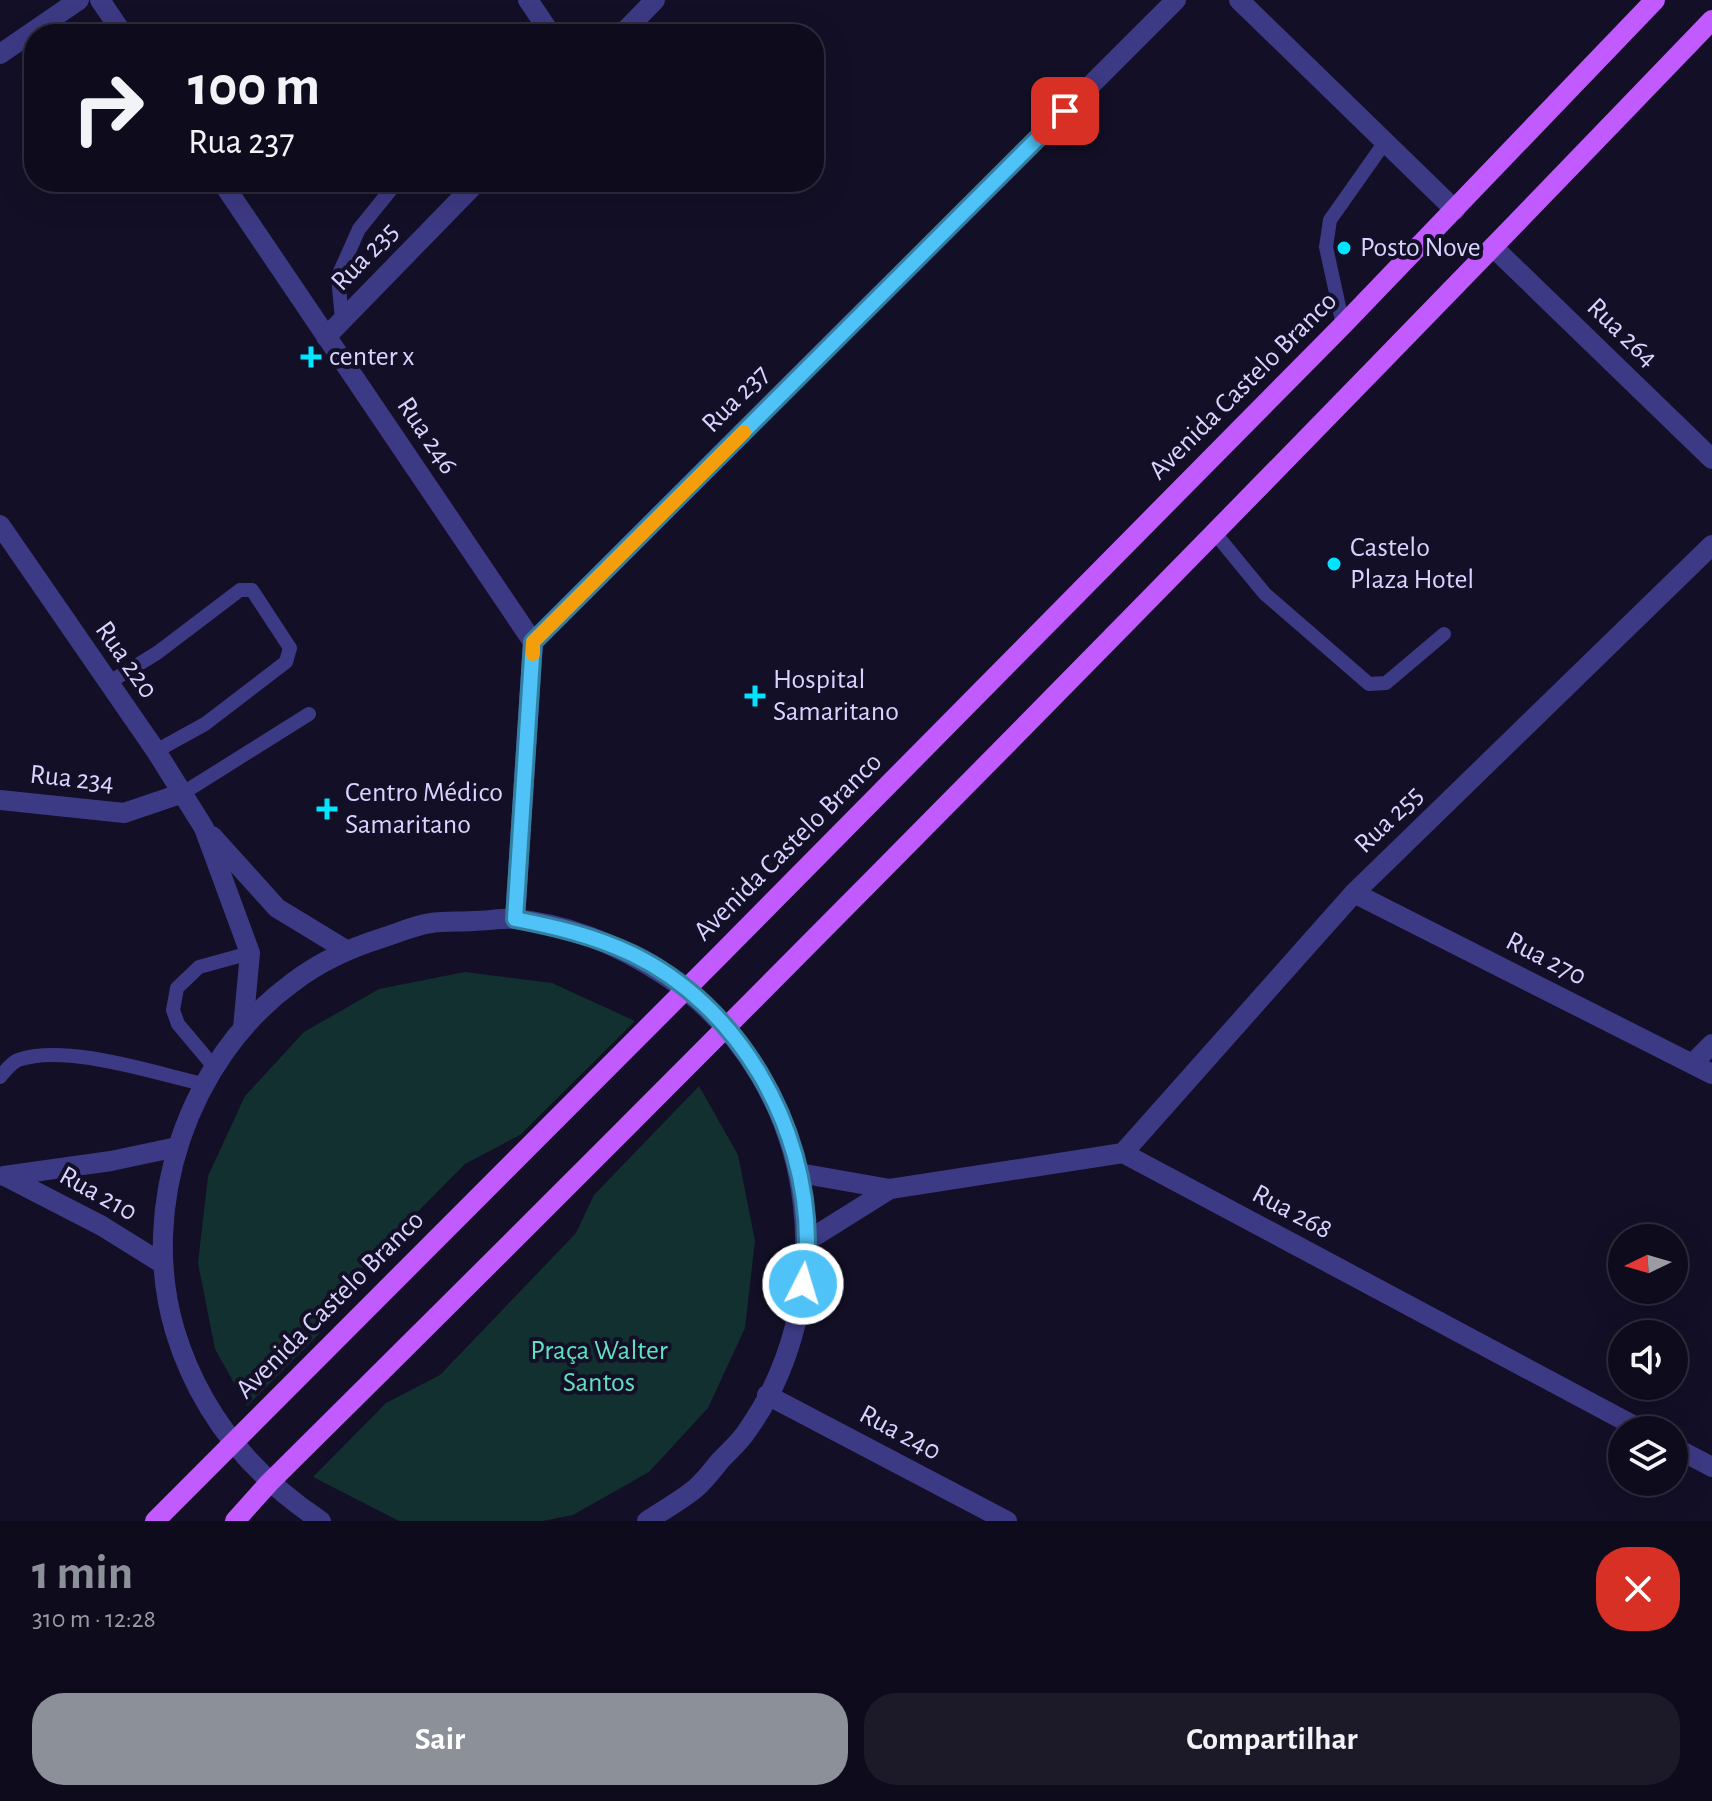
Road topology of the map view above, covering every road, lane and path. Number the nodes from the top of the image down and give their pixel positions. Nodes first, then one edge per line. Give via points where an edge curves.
1 (79, 0) edge
2 (100, 0) edge
3 (528, 0) edge
4 (655, 0) edge
5 (1176, 0) edge
6 (1239, 0) edge
7 (1655, 0) edge
8 (1712, 20) edge
9 (44, 24) edge
10 (116, 24) edge
11 (544, 24) edge
12 (632, 24) edge
13 (24, 38) edge
14 (0, 54) edge
15 (1385, 142) junction
16 (229, 192) edge
17 (389, 192) edge
18 (467, 192) edge
19 (1455, 210) junction
20 (1493, 247) junction
21 (342, 320) junction
22 (1343, 325) junction
23 (326, 337) junction
24 (1712, 459) edge
25 (0, 525) edge
26 (1214, 532) junction
27 (1712, 545) edge
28 (1444, 634) dead end
29 (533, 642) junction
30 (108, 683) junction
31 (309, 714) dead end
32 (156, 751) junction
33 (183, 793) junction
34 (0, 800) edge
35 (204, 828) junction
36 (1354, 893) junction
37 (515, 919) junction
38 (346, 950) junction
39 (250, 953) junction
40 (686, 989) junction
41 (726, 1027) junction
42 (243, 1028) junction
43 (1712, 1044) edge
44 (1692, 1064) junction
45 (1712, 1074) edge
46 (209, 1076) junction
47 (0, 1077) edge
48 (177, 1147) junction
49 (1123, 1153) junction
50 (799, 1173) junction
51 (3, 1176) edge
52 (890, 1189) junction
53 (807, 1241) junction
54 (163, 1264) junction
55 (767, 1395) junction
56 (1616, 1416) edge
57 (233, 1444) junction
58 (1688, 1454) edge
59 (1712, 1467) edge
60 (269, 1483) junction
61 (155, 1521) edge
62 (235, 1521) edge
63 (321, 1521) edge
64 (647, 1521) edge
65 (1007, 1521) edge

1 - 9 street
2 - 10 street
3 - 11 street
4 - 12 street
5 - 29 street, Rua 237
6 - 15 street
7 - 19 main road, Avenida Castelo Branco
8 - 20 main road
13 - 14 street
15 - 19 street
15 - 22 lane via 1330,220 1326,247
16 - 23 street, Rua 246
17 - 21 lane via 359,229 338,276
18 - 21 street, Rua 235
19 - 22 main road, Avenida Castelo Branco
20 - 24 street, Rua 264
20 - 26 main road
21 - 23 street, Rua 235
22 - 40 main road, Avenida Castelo Branco
23 - 29 street, Rua 246
25 - 30 street, Rua 220
26 - 28 lane via 1265,594 1369,684 1386,683
26 - 41 main road
27 - 36 street, Rua 255
29 - 37 street
30 - 32 street, Rua 220
30 - 32 lane via 240,590 252,590 290,648 286,662 205,724
31 - 33 lane
32 - 33 street, Rua 220
33 - 34 street, Rua 234 via 124,813
33 - 35 street, Rua 220
35 - 38 street, Rua 220 via 277,908
35 - 39 street, Rua 220
36 - 44 street, Rua 270
36 - 49 street, Rua 255
37 - 38 street via 429,923
37 - 40 street via 576,931 634,955
38 - 42 street via 291,983
39 - 42 street, Rua 220
39 - 46 lane via 199,967 177,988 173,1010 178,1024
40 - 41 street
40 - 57 main road, Avenida Castelo Branco
41 - 50 street via 759,1072 783,1120
41 - 60 main road
42 - 46 street
43 - 44 street
44 - 45 street, Rua 270
46 - 47 lane via 52,1053 15,1061
46 - 48 street
48 - 51 street, Rua 210
48 - 54 street via 165,1205
49 - 52 street
49 - 56 street, Rua 268
50 - 52 street
50 - 53 street
51 - 54 street, Rua 210
52 - 53 street
53 - 55 street via 801,1306 782,1368
54 - 57 street via 174,1329 198,1389
55 - 64 street via 747,1432 696,1488
55 - 65 street, Rua 240
57 - 60 street
57 - 61 main road, Avenida Castelo Branco
58 - 59 street
60 - 62 main road
60 - 63 street

